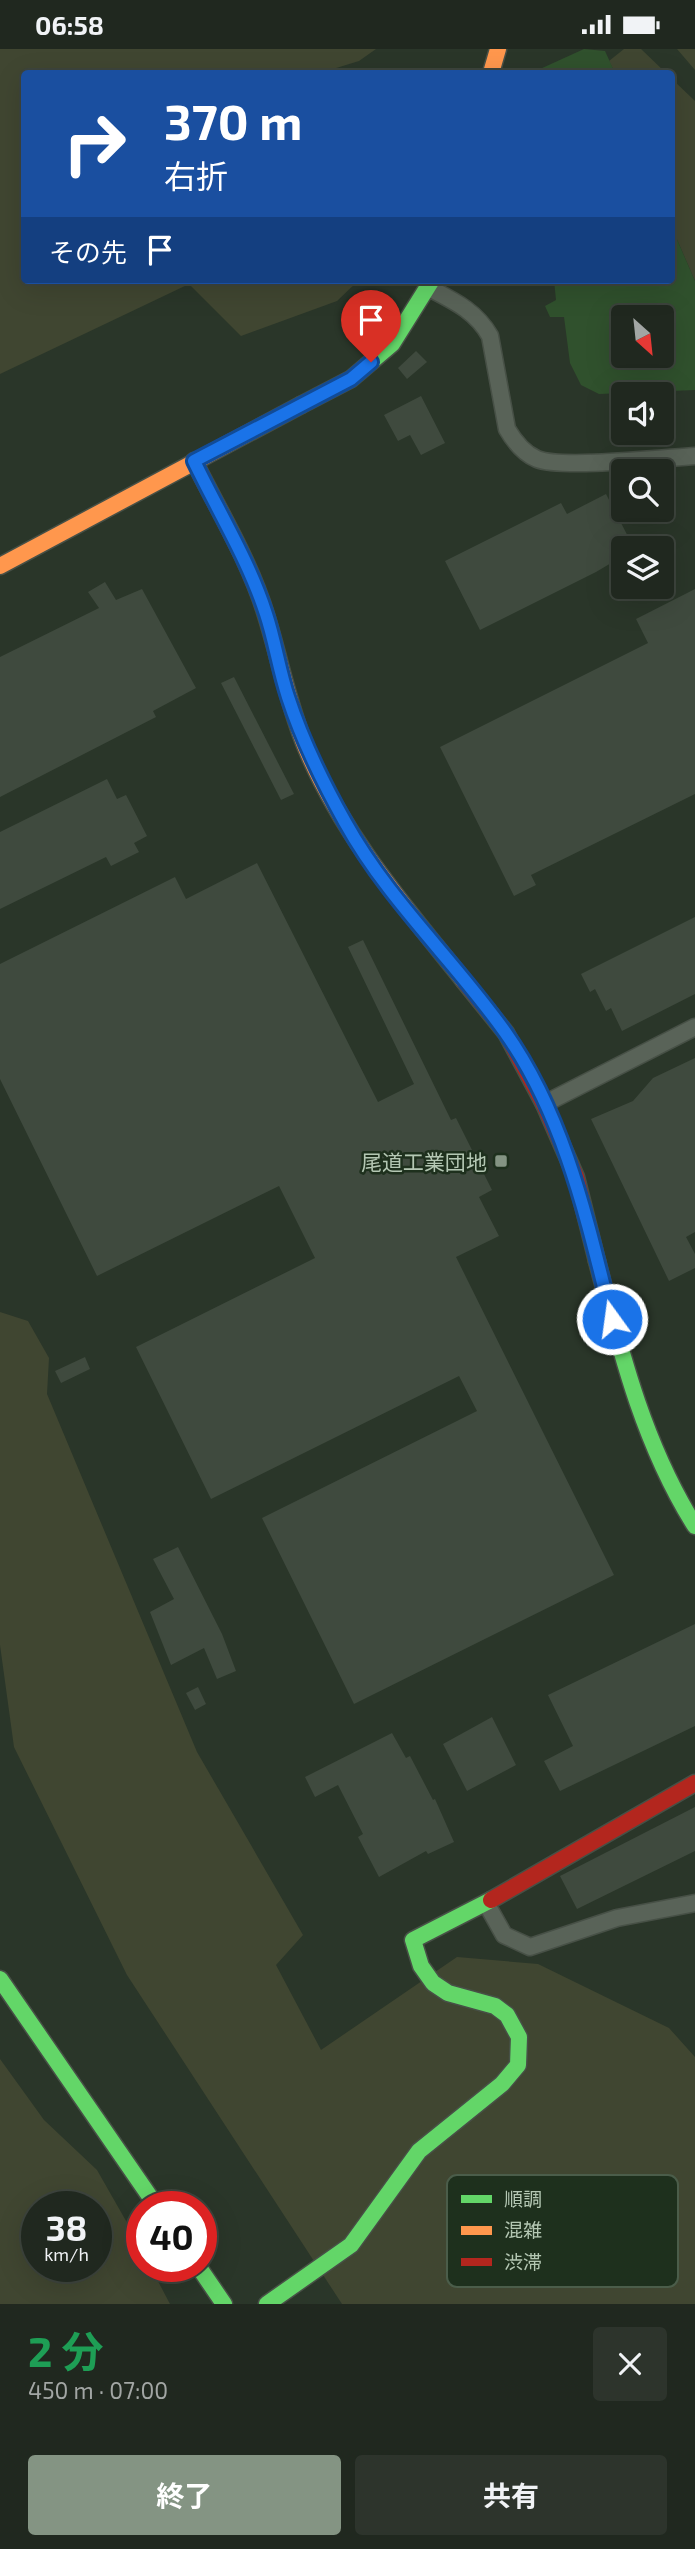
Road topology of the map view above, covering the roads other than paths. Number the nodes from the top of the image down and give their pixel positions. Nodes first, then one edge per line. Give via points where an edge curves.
1 (498, 49) edge
2 (492, 70) edge
3 (430, 284) edge
4 (695, 456) edge
5 (194, 461) junction
6 (0, 566) edge
7 (695, 1027) edge
8 (544, 1104) junction
9 (695, 1526) edge
10 (695, 1783) edge
11 (486, 1903) junction
12 (695, 1903) edge
13 (0, 1979) edge
14 (146, 2191) edge
15 (209, 2282) edge
16 (224, 2304) edge
17 (267, 2304) edge

1 - 2 street
3 - 4 street via 484,325 507,429 514,442 535,458 575,462
3 - 5 street via 392,344 351,379
5 - 6 street
5 - 8 street via 251,577 307,749 345,823 375,870 506,1033
7 - 8 street
8 - 9 street via 576,1177 642,1417 673,1491
10 - 11 street
11 - 12 street via 504,1935 530,1947 617,1918
11 - 17 street via 413,1940 418,1965 448,1995 490,2004 505,2013 517,2028 519,2064 506,2081 429,2141 399,2175 359,2237
13 - 14 street
15 - 16 street

